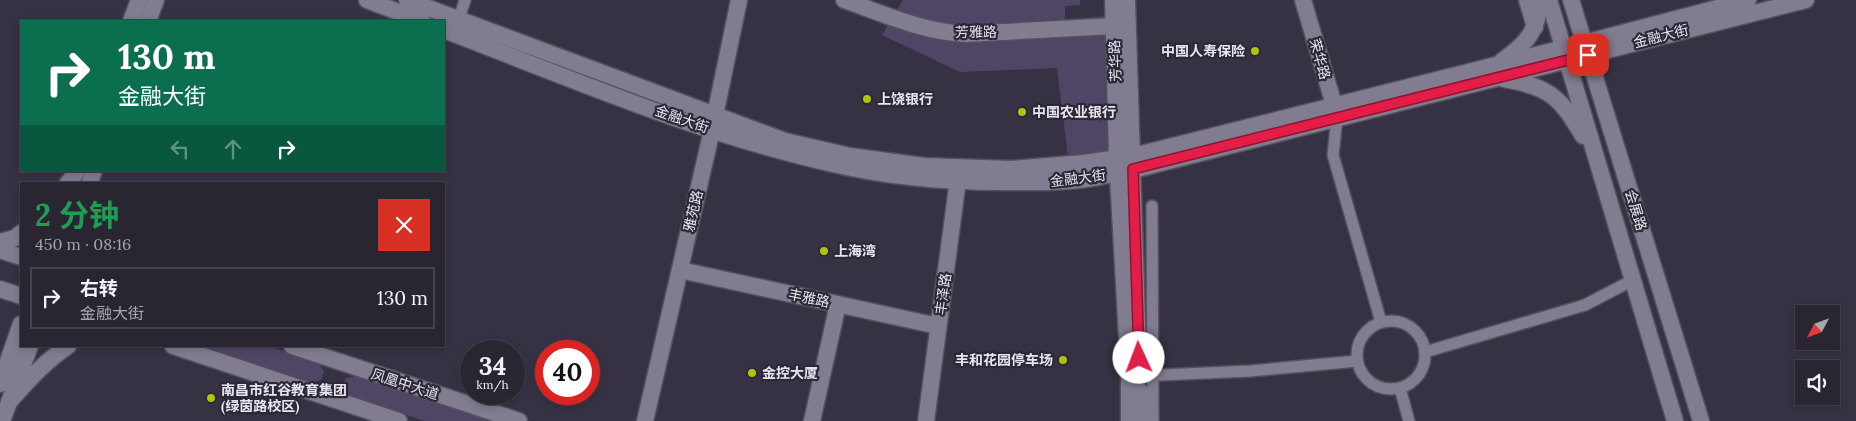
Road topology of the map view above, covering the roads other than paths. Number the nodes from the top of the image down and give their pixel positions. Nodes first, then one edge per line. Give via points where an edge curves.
1 (139, 0) edge
2 (156, 0) edge
3 (367, 0) edge
4 (407, 0) edge
5 (465, 0) edge
6 (739, 0) edge
7 (844, 0) edge
8 (1113, 0) edge
9 (1127, 0) edge
10 (1303, 0) edge
11 (1527, 0) edge
12 (1540, 0) edge
13 (1549, 0) edge
14 (1571, 0) edge
15 (1748, 0) edge
16 (1806, 0) edge
17 (459, 19) junction
18 (131, 20) edge
19 (148, 20) edge
20 (419, 20) edge
21 (1114, 26) junction
22 (1535, 27) junction
23 (445, 30) edge
24 (1586, 49) junction
25 (1565, 55) junction
26 (1498, 71) junction
27 (1336, 112) junction
28 (713, 123) junction
29 (1596, 157) junction
30 (1126, 164) junction
31 (958, 174) junction
32 (1152, 206) dead end
33 (20, 234) edge
34 (0, 242) edge
35 (0, 250) edge
36 (20, 257) edge
37 (680, 270) junction
38 (1633, 280) junction
39 (0, 289) edge
40 (20, 296) edge
41 (838, 304) junction
42 (1381, 322) junction
43 (938, 326) junction
44 (20, 327) edge
45 (30, 347) edge
46 (66, 347) edge
47 (176, 347) edge
48 (295, 347) edge
49 (1425, 352) junction
50 (1357, 361) junction
51 (1146, 376) junction
52 (0, 384) edge
53 (1400, 388) junction
54 (9, 402) junction
55 (2, 421) edge
56 (399, 421) edge
57 (518, 421) edge
58 (645, 421) edge
59 (812, 421) edge
60 (926, 421) edge
61 (1129, 421) edge
62 (1140, 421) edge
63 (1153, 421) edge
64 (1409, 421) edge
65 (1675, 421) edge
66 (1701, 421) edge

1 - 18 street
2 - 19 street
3 - 20 street
4 - 17 street, 金融大街
5 - 17 street
6 - 28 street, 雅苑路
7 - 21 street, 芳雅路 via 909,24 947,33
8 - 21 street, 芳华路
9 - 30 street, 芳华路
10 - 27 street, 荣华路
11 - 22 street
12 - 22 street
13 - 25 street, 会展路
14 - 24 street, 会展路
15 - 24 street, 金融大街
16 - 24 street, 金融大街
17 - 28 street, 金融大街
21 - 30 street, 芳华路
22 - 26 street
23 - 28 street, 金融大街 via 638,104
24 - 25 street, 金融大街
24 - 66 street, 会展路
25 - 26 street, 金融大街
25 - 29 street, 会展路
26 - 27 street, 金融大街
26 - 29 street via 1544,90 1556,99 1570,114
27 - 30 street, 金融大街
27 - 42 street via 1333,155
28 - 31 street, 金融大街 via 850,156
28 - 37 street, 雅苑路
29 - 38 street, 会展路
30 - 31 street, 金融大街 via 1083,163
30 - 51 street, 芳华路
30 - 61 street, 芳华路
31 - 43 street, 丰泽路
32 - 51 street
33 - 34 street
35 - 36 street
37 - 41 street, 丰雅路
37 - 58 street, 雅苑路
38 - 49 street via 1585,304
38 - 65 street, 会展路
39 - 40 street
41 - 43 street, 丰雅路
41 - 59 street
42 - 49 street via 1405,324 1422,340
42 - 50 street via 1372,326 1359,341
43 - 60 street, 丰泽路
44 - 52 street
45 - 54 street
46 - 54 street via 32,376
47 - 56 street
48 - 57 street, 凤凰中大道
49 - 53 street via 1421,370 1409,384
50 - 51 street
50 - 53 street via 1364,376 1378,387
51 - 62 street, 芳华路
51 - 63 street
53 - 64 street
54 - 55 street

